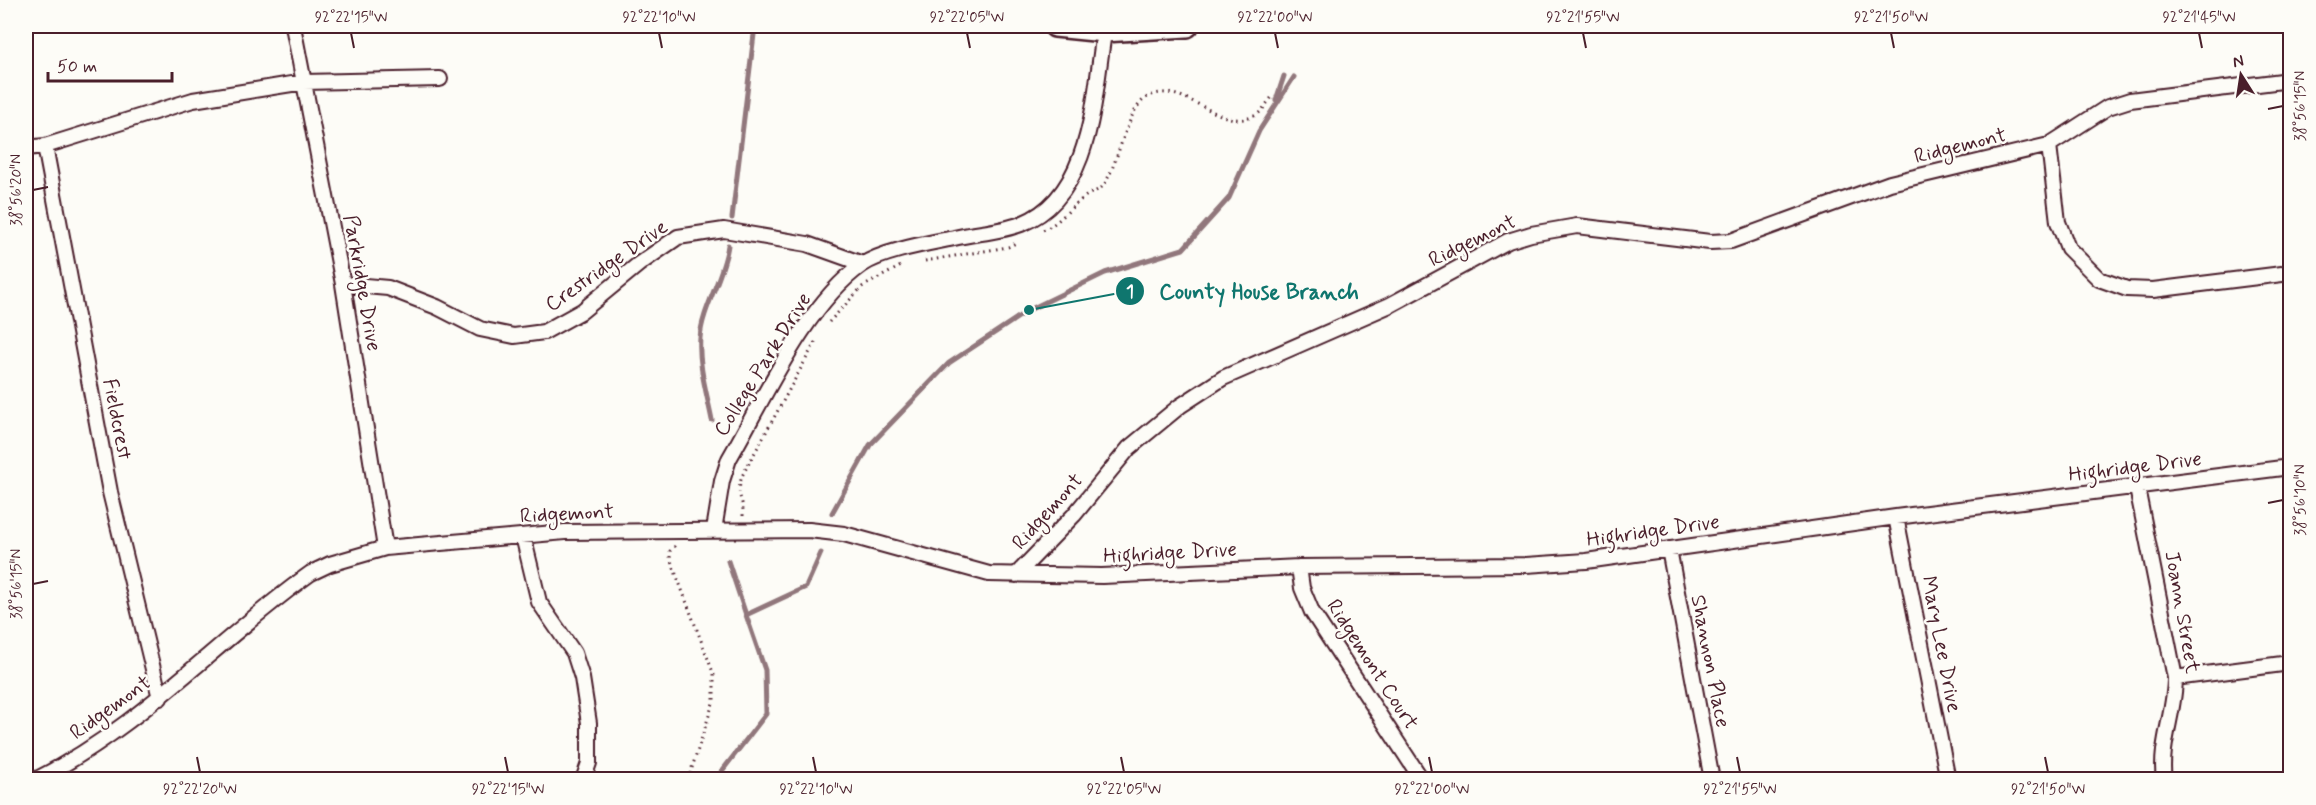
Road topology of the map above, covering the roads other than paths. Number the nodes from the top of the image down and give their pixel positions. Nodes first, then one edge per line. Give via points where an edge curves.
1 (293, 26) edge
2 (1055, 26) edge
3 (1187, 26) edge
4 (1105, 28) edge
5 (440, 79) dead end
6 (2290, 80) edge
7 (304, 82) junction
8 (45, 146) junction
9 (2049, 146) junction
10 (26, 148) edge
11 (863, 264) junction
12 (2290, 273) edge
13 (343, 284) junction
14 (2290, 467) edge
15 (2138, 488) junction
16 (1896, 517) junction
17 (714, 530) junction
18 (523, 536) junction
19 (385, 548) junction
20 (1669, 549) junction
21 (1299, 567) junction
22 (1016, 575) junction
23 (2290, 663) edge
24 (2175, 678) junction
25 (160, 698) junction
26 (35, 780) edge
27 (583, 780) edge
28 (1422, 780) edge
29 (1712, 780) edge
30 (1948, 780) edge
31 (2164, 780) edge

1 - 7 street, Parkridge Drive
2 - 4 main road
3 - 4 main road
4 - 11 street, College Park Drive via 1080,165 1057,202 1021,224 917,245
5 - 7 street
6 - 9 street via 2130,100 2108,107
7 - 8 street via 193,100
7 - 13 street, Parkridge Drive
8 - 10 street
8 - 25 street, Fieldcrest via 110,492
9 - 12 street via 2058,222 2068,248 2099,279 2127,289 2153,290
9 - 22 street, Ridgemont via 1890,183 1731,241 1710,242 1577,226 1508,242 1390,305 1223,378 1180,406 1130,448 1074,515
11 - 13 street, Crestridge Drive via 807,244 724,230 678,237 582,311 544,332 514,336 480,329 388,288
11 - 17 street, College Park Drive via 820,305 729,459
13 - 19 street, Parkridge Drive
14 - 15 street, Highridge Drive
15 - 16 street, Highridge Drive
15 - 24 street, Joann Street
16 - 20 street, Highridge Drive
16 - 30 street, Mary Lee Drive
17 - 18 street, Ridgemont
17 - 22 street, Ridgemont via 844,534 989,574
18 - 19 street, Ridgemont
18 - 27 street via 539,602 574,653 582,678 589,723 589,763
19 - 25 street, Ridgemont via 311,573
20 - 21 street, Highridge Drive via 1526,565
20 - 29 street, Shannon Place
21 - 22 street, Highridge Drive via 1102,576
21 - 28 street, Ridgemont Court via 1312,612
23 - 24 street
24 - 31 street, Joann Street via 2175,698 2162,754
25 - 26 street, Ridgemont via 117,732

